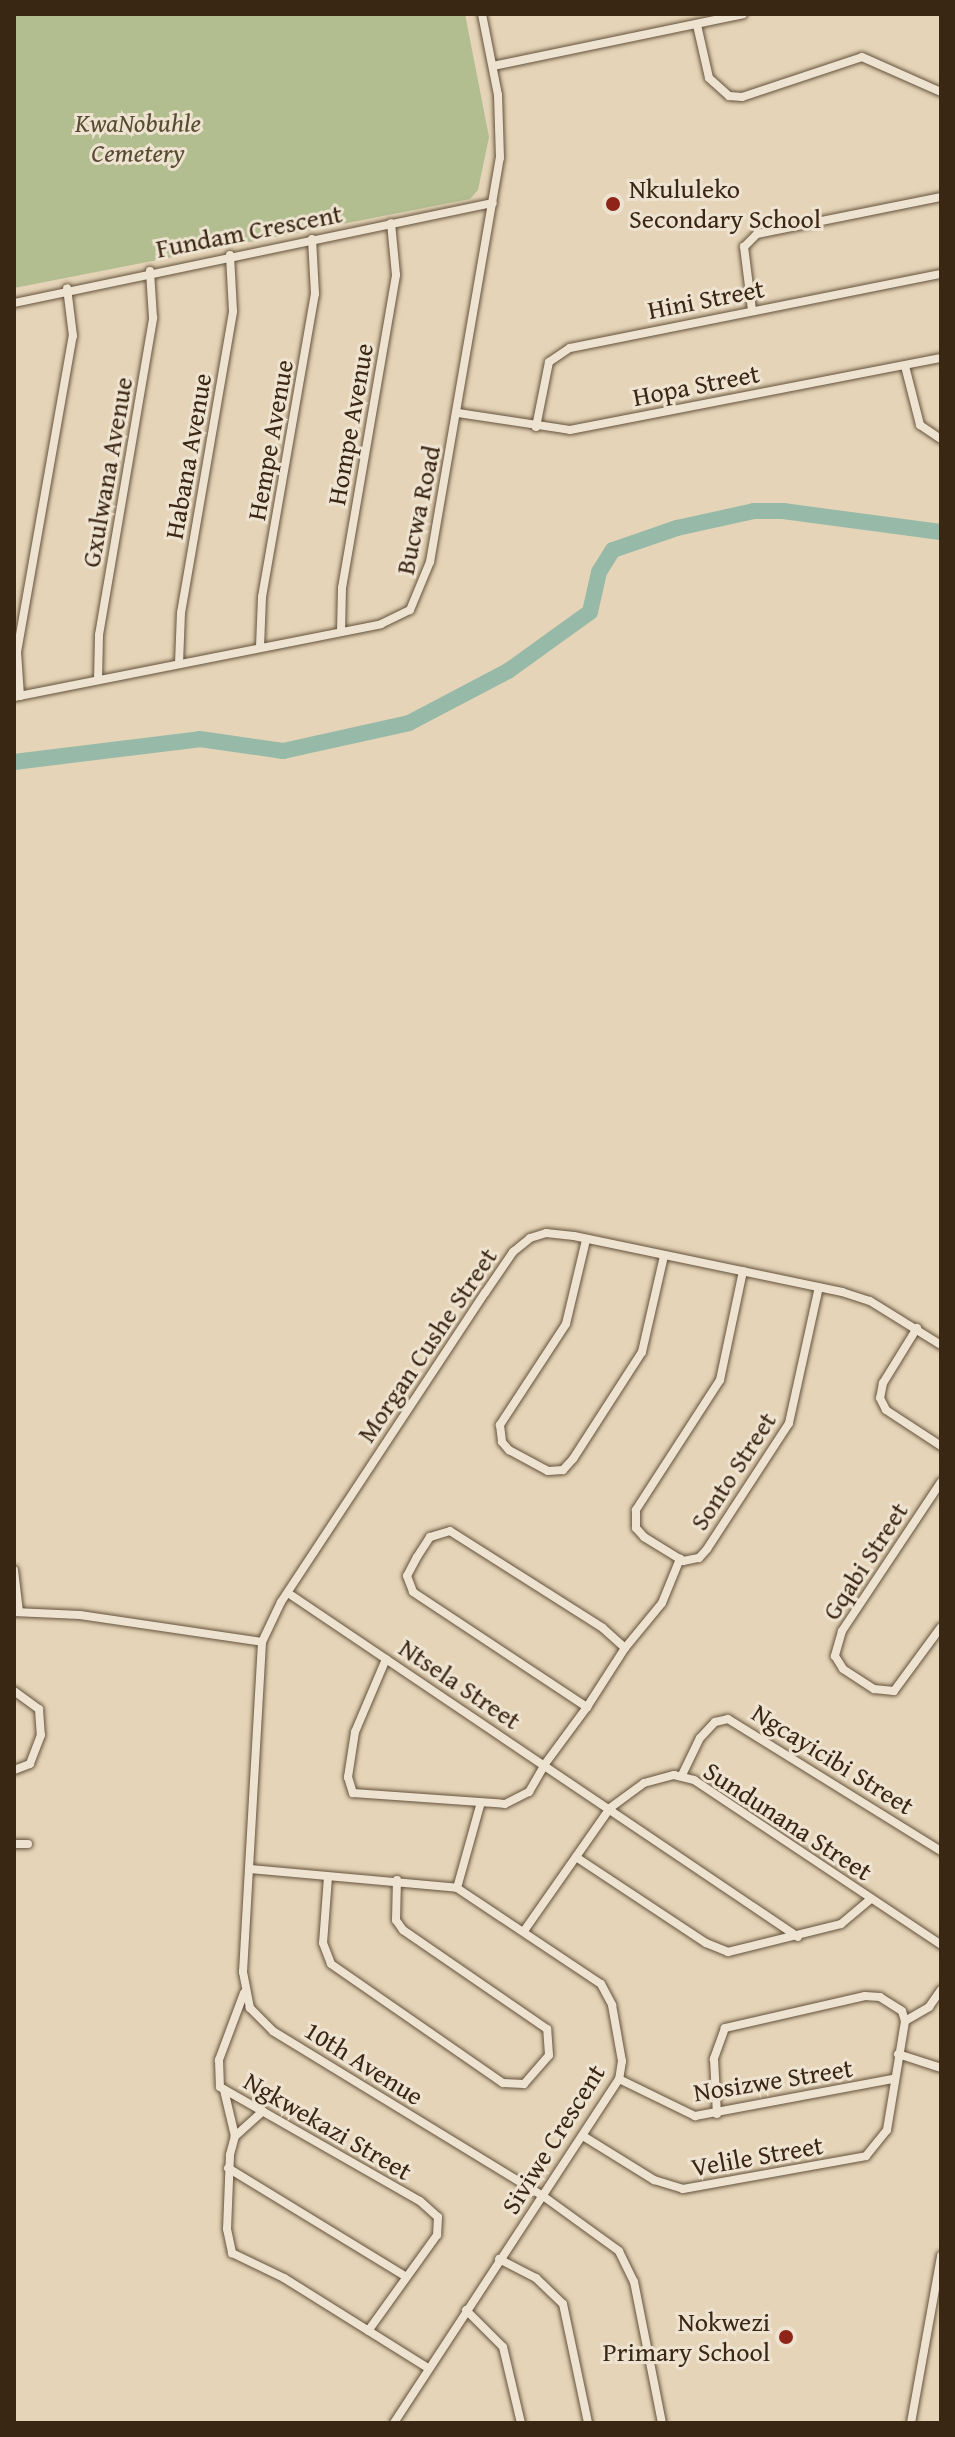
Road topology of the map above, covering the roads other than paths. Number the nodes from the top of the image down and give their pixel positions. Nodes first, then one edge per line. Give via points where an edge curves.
1 (482, 14) edge
2 (743, 14) edge
3 (697, 25) junction
4 (493, 66) junction
5 (941, 92) edge
6 (941, 197) edge
7 (493, 203) junction
8 (391, 223) junction
9 (312, 239) junction
10 (230, 255) junction
11 (150, 271) junction
12 (941, 274) edge
13 (67, 288) junction
14 (14, 303) edge
15 (752, 310) junction
16 (941, 358) edge
17 (905, 366) junction
18 (458, 413) junction
19 (536, 427) junction
20 (941, 439) edge
21 (341, 632) junction
22 (260, 647) junction
23 (179, 664) junction
24 (98, 680) junction
25 (17, 697) edge
26 (586, 1240) junction
27 (664, 1256) junction
28 (743, 1271) junction
29 (819, 1287) junction
30 (917, 1328) junction
31 (941, 1345) edge
32 (941, 1446) edge
33 (941, 1482) edge
34 (680, 1559) junction
35 (14, 1570) edge
36 (288, 1593) junction
37 (17, 1612) edge
38 (941, 1627) edge
39 (262, 1642) junction
40 (625, 1648) junction
41 (386, 1659) junction
42 (14, 1691) edge
43 (587, 1707) junction
44 (545, 1764) junction
45 (14, 1770) edge
46 (682, 1775) junction
47 (481, 1802) junction
48 (610, 1808) junction
49 (14, 1844) edge
50 (28, 1844) dead end
51 (941, 1851) edge
52 (576, 1857) junction
53 (250, 1869) junction
54 (328, 1877) junction
55 (397, 1880) junction
56 (457, 1888) junction
57 (871, 1899) junction
58 (524, 1931) junction
59 (941, 1931) edge
60 (798, 1937) junction
61 (938, 1942) edge
62 (941, 1990) edge
63 (244, 1993) junction
64 (905, 2021) junction
65 (898, 2054) junction
66 (941, 2068) edge
67 (619, 2079) junction
68 (893, 2079) junction
69 (223, 2089) junction
70 (263, 2111) junction
71 (717, 2114) junction
72 (235, 2136) junction
73 (583, 2136) junction
74 (228, 2168) junction
75 (543, 2196) junction
76 (941, 2256) edge
77 (499, 2259) junction
78 (405, 2276) junction
79 (466, 2310) junction
80 (368, 2331) junction
81 (428, 2368) junction
82 (394, 2423) edge
83 (521, 2423) edge
84 (588, 2423) edge
85 (662, 2423) edge
86 (911, 2423) edge

1 - 4 street, Bucwa Road
2 - 3 street
3 - 4 street
3 - 5 street via 709,78 729,96 862,57
4 - 7 street, Bucwa Road via 502,126
6 - 15 street via 751,237 744,253
7 - 8 street, Fundam Crescent
7 - 18 street, Bucwa Road
8 - 9 street, Fundam Crescent
8 - 21 street, Hompe Avenue via 396,275 342,588
9 - 10 street, Fundam Crescent
9 - 22 street, Hempe Avenue via 313,307 262,597
10 - 11 street, Fundam Crescent
10 - 23 street, Habana Avenue via 230,331 181,613
11 - 13 street, Fundam Crescent
11 - 24 street, Gxulwana Avenue via 153,318 99,635
12 - 15 street, Hini Street
13 - 14 street, Fundam Crescent
13 - 25 street via 73,336 17,652
15 - 19 street, Hini Street via 560,352 546,368
16 - 17 street, Hopa Street
17 - 19 street, Hopa Street via 583,428
17 - 20 street via 920,425
18 - 19 street, Hopa Street
18 - 21 street, Bucwa Road via 422,592 396,619
21 - 22 street, Bucwa Road
22 - 23 street, Bucwa Road
23 - 24 street, Bucwa Road
24 - 25 street, Bucwa Road
26 - 27 street, Morgan Cushe Street
26 - 27 street via 566,1324 500,1425 509,1450 548,1471 563,1470 573,1459 639,1358
26 - 36 street, Morgan Cushe Street via 546,1233 513,1252
27 - 28 street, Morgan Cushe Street
28 - 29 street, Morgan Cushe Street
28 - 34 street, Sonto Street via 720,1380 636,1510 636,1528 644,1537
29 - 30 street, Morgan Cushe Street via 870,1301
29 - 34 street, Sonto Street via 789,1423 707,1549 699,1558
30 - 31 street, Morgan Cushe Street
30 - 32 street via 886,1377 880,1398 886,1410
33 - 38 street, Gqabi Street via 842,1631 835,1656 843,1669 874,1689 894,1691
34 - 40 street via 662,1603
35 - 37 street
36 - 39 street, Morgan Cushe Street
36 - 41 street, Ntsela Street
37 - 39 street via 80,1615
39 - 53 street
40 - 43 street
40 - 43 street via 603,1628 457,1533 435,1533 417,1557 407,1581 419,1597
41 - 44 street, Ntsela Street
41 - 47 street via 355,1732 348,1777 353,1793
42 - 45 street via 39,1709 41,1735 30,1764
43 - 44 street
44 - 47 street via 524,1797 505,1804
44 - 48 street, Ntsela Street
46 - 48 street, Sundunana Street via 644,1783
46 - 51 street, Ngcayicibi Street via 700,1738 715,1722 728,1719
46 - 57 street, Sundunana Street
47 - 56 street
48 - 52 street, Sundunana Street
48 - 60 street, Ntsela Street
49 - 50 street
52 - 58 street, Sundunana Street
52 - 60 street via 715,1948 747,1951
53 - 54 street, Siviwe Crescent
53 - 63 street
54 - 55 street, Siviwe Crescent
54 - 55 street via 323,1943 331,1964 503,2083 524,2084 549,2055 547,2029 403,1930 396,1920
55 - 56 street, Siviwe Crescent
56 - 58 street, Siviwe Crescent
57 - 60 street via 841,1924
57 - 61 street, Sundunana Street
58 - 67 street, Siviwe Crescent via 606,1990 622,2061
59 - 61 street
62 - 64 street via 929,2007
63 - 69 street, Ngkwekazi Street via 219,2060
63 - 75 street, 10th Avenue via 258,2020 273,2031
64 - 65 street, Velile Street
64 - 71 street via 888,2000 865,1996 730,2025 716,2044
65 - 66 street
65 - 68 street, Velile Street
67 - 71 street, Nosizwe Street via 684,2115
67 - 73 street, Siviwe Crescent
68 - 71 street, Nosizwe Street
68 - 73 street, Velile Street via 884,2136 866,2156 701,2187 661,2183
69 - 70 street, Ngkwekazi Street
69 - 72 street
70 - 72 street
70 - 78 street, Ngkwekazi Street via 420,2201 438,2217 437,2235
72 - 74 street
73 - 75 street, Siviwe Crescent
74 - 78 street
74 - 80 street via 232,2253
75 - 77 street, Siviwe Crescent
75 - 85 street, 10th Avenue via 609,2241 626,2260
76 - 86 street
77 - 79 street, Siviwe Crescent
77 - 84 street via 536,2278 563,2304
78 - 80 street, Ngkwekazi Street
79 - 81 street, Siviwe Crescent
79 - 83 street via 503,2347
80 - 81 street
81 - 82 street, Siviwe Crescent

